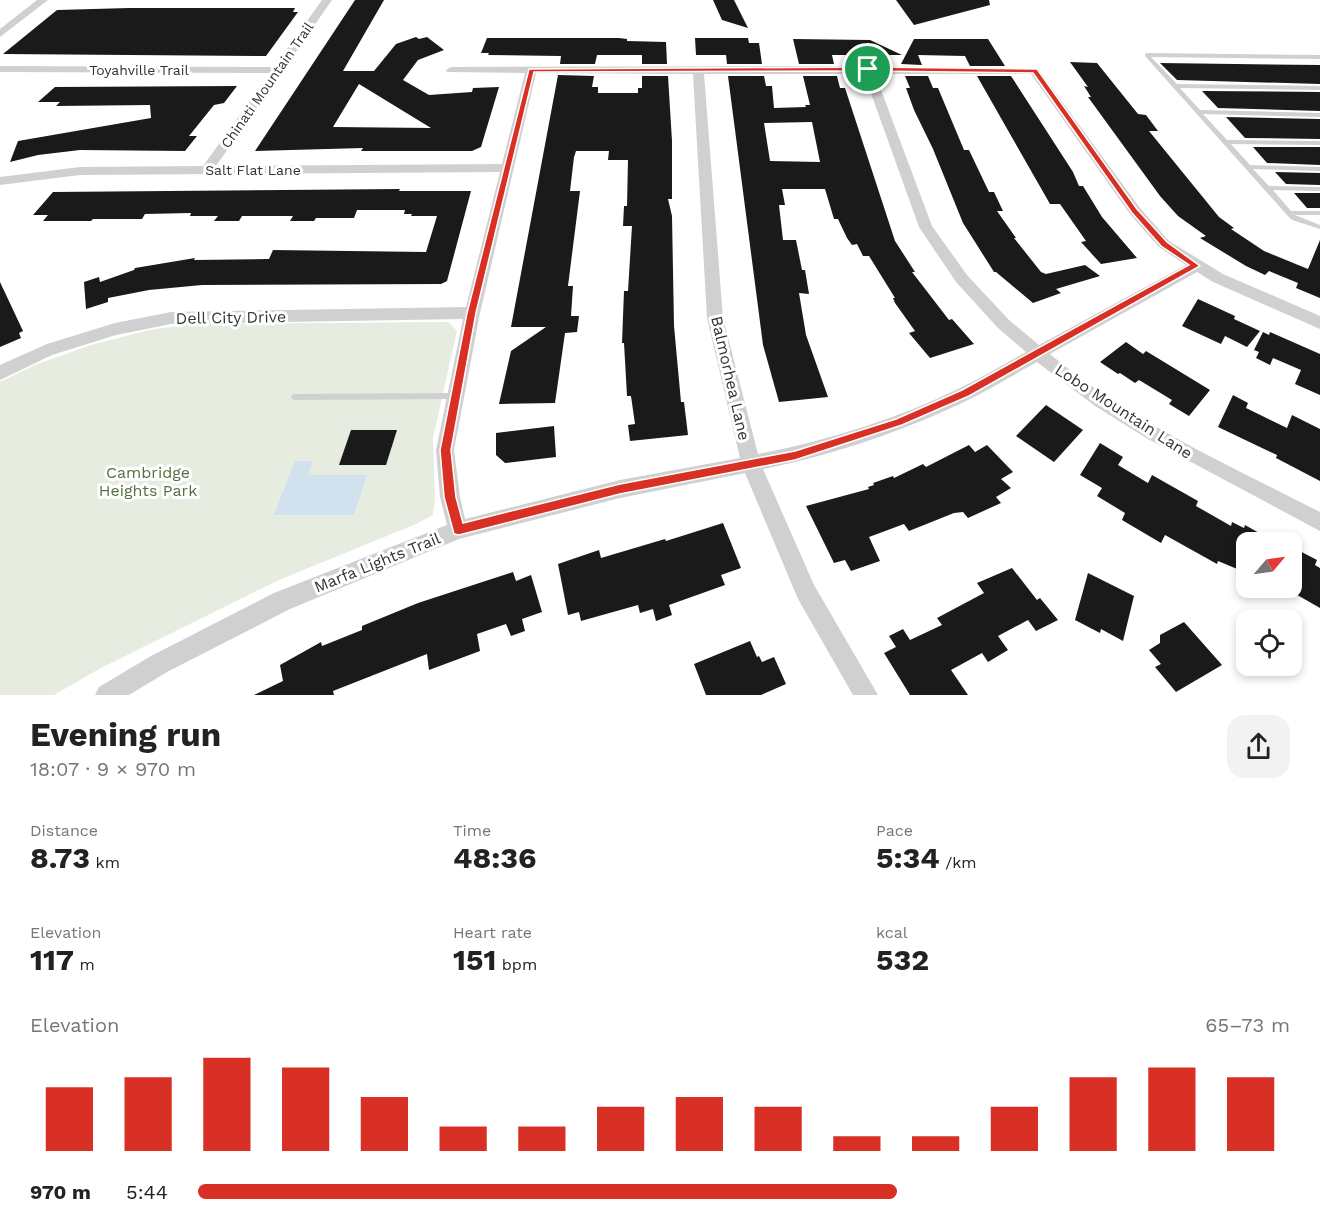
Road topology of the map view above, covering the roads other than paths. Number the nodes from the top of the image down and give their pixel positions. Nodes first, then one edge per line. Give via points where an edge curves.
1 (43, 0) edge
2 (327, 0) edge
3 (0, 34) edge
4 (1320, 57) edge
5 (0, 69) edge
6 (868, 69) junction
7 (277, 70) junction
8 (451, 70) dead end
9 (531, 70) junction
10 (698, 70) junction
11 (1175, 86) junction
12 (1320, 88) edge
13 (1199, 112) junction
14 (1320, 115) edge
15 (1225, 142) junction
16 (1320, 143) edge
17 (1248, 167) junction
18 (507, 168) junction
19 (1320, 169) edge
20 (207, 170) junction
21 (0, 181) edge
22 (1267, 188) junction
23 (1320, 189) edge
24 (1289, 213) junction
25 (1320, 213) edge
26 (1320, 227) edge
27 (1196, 266) junction
28 (472, 313) junction
29 (1320, 323) edge
30 (1036, 353) junction
31 (0, 372) edge
32 (454, 396) junction
33 (295, 397) dead end
34 (752, 464) junction
35 (1320, 522) edge
36 (459, 530) junction
37 (107, 695) edge
38 (867, 695) edge

1 - 3 street
2 - 7 street, Chinati Mountain Trail
4 - 11 lane via 1147,55
5 - 7 street, Toyahville Trail
6 - 10 street
6 - 27 street via 1034,71 1135,211 1164,244
6 - 30 street, Lobo Mountain Lane via 925,225 990,311
7 - 20 street, Chinati Mountain Trail
8 - 9 street
9 - 10 street
9 - 18 street
10 - 34 street, Balmorhea Lane via 715,318
11 - 12 lane
11 - 13 lane
13 - 14 lane
13 - 15 lane
15 - 16 lane
15 - 17 lane
17 - 19 lane
17 - 22 lane
18 - 20 street, Salt Flat Lane
18 - 28 street
20 - 21 street, Salt Flat Lane via 80,171
22 - 23 lane
22 - 24 lane
24 - 25 lane
24 - 26 lane
27 - 29 street
27 - 30 street, Marfa Lights Trail
28 - 31 street, Dell City Drive via 171,318 115,329 47,350
28 - 32 street
30 - 34 street, Marfa Lights Trail via 966,393 898,422 795,455
30 - 35 street, Lobo Mountain Lane via 1177,448
32 - 33 lane
32 - 36 street via 445,450 450,497
34 - 36 street, Marfa Lights Trail via 620,489
34 - 38 street, Balmorhea Lane via 806,592
36 - 37 street, Marfa Lights Trail via 282,601

